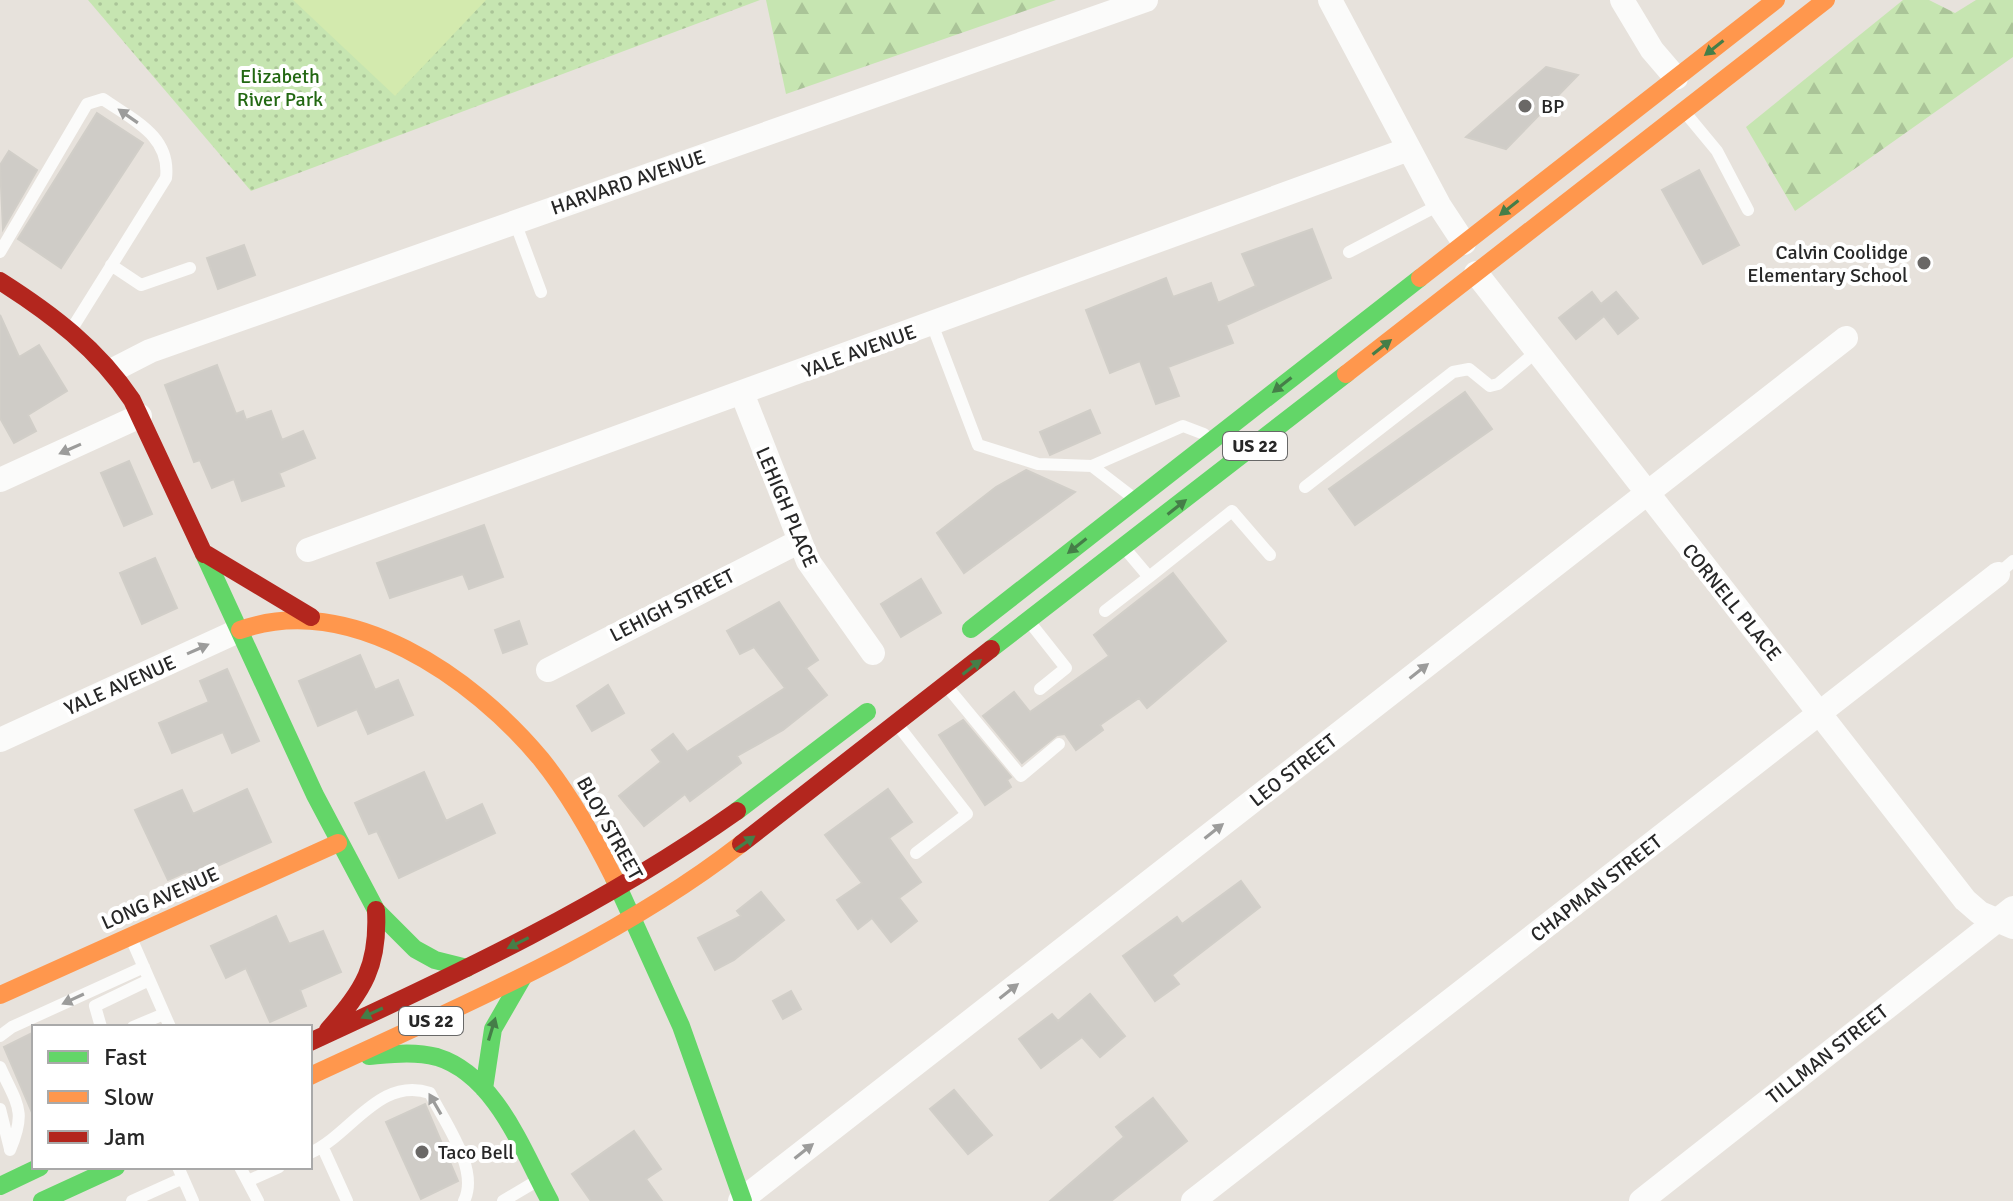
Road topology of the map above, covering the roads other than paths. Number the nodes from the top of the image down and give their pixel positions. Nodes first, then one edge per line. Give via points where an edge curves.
1 (1146, 0) edge
2 (1330, 0) edge
3 (1622, 0) edge
4 (1776, 0) edge
5 (1826, 0) edge
6 (1676, 78) junction
7 (1683, 111) junction
8 (1409, 149) junction
9 (1439, 205) junction
10 (1748, 210) dead end
11 (515, 222) junction
12 (1464, 243) junction
13 (0, 252) edge
14 (1349, 252) dead end
15 (111, 265) junction
16 (190, 268) dead end
17 (1476, 273) junction
18 (0, 281) edge
19 (541, 292) dead end
20 (932, 324) junction
21 (71, 330) junction
22 (1846, 338) dead end
23 (1536, 352) junction
24 (113, 370) junction
25 (742, 393) junction
26 (140, 416) junction
27 (1214, 438) junction
28 (1092, 466) junction
29 (0, 480) edge
30 (1305, 487) dead end
31 (1646, 494) junction
32 (1220, 497) junction
33 (1136, 500) junction
34 (798, 542) junction
35 (1125, 548) junction
36 (308, 550) dead end
37 (206, 554) junction
38 (1270, 555) dead end
39 (2005, 567) edge
40 (1149, 577) junction
41 (1105, 611) dead end
42 (311, 617) junction
43 (1030, 622) junction
44 (240, 630) junction
45 (954, 643) dead end
46 (873, 653) dead end
47 (548, 670) dead end
48 (947, 687) junction
49 (1040, 689) dead end
50 (884, 698) dead end
51 (1820, 713) junction
52 (898, 725) junction
53 (0, 740) edge
54 (1059, 744) dead end
55 (338, 843) junction
56 (916, 853) dead end
57 (376, 910) junction
58 (2007, 918) edge
59 (130, 936) junction
60 (144, 967) junction
61 (467, 968) junction
62 (523, 977) junction
63 (149, 980) junction
64 (0, 995) edge
65 (164, 1014) junction
66 (100, 1025) edge
67 (138, 1025) edge
68 (169, 1025) edge
69 (0, 1036) edge
70 (317, 1038) edge
71 (338, 1064) junction
72 (0, 1067) edge
73 (312, 1075) edge
74 (484, 1089) junction
75 (0, 1109) edge
76 (10, 1150) junction
77 (316, 1150) edge
78 (36, 1169) edge
79 (112, 1169) edge
80 (241, 1169) edge
81 (275, 1169) edge
82 (180, 1172) edge
83 (248, 1181) junction
84 (537, 1181) junction
85 (8, 1182) edge
86 (742, 1200) edge
87 (42, 1201) edge
88 (132, 1201) edge
89 (193, 1201) edge
90 (258, 1201) edge
91 (347, 1201) edge
92 (464, 1201) edge
93 (503, 1201) edge
94 (550, 1201) edge
95 (1193, 1201) edge
96 (1641, 1201) edge

1 - 11 street, HARVARD AVENUE
2 - 8 street
3 - 6 street
4 -> 6 main road, US 22
5 - 7 main road, US 22
6 -> 12 main road, US 22
7 - 10 lane via 1717,151
7 - 17 main road, US 22
8 - 9 street
8 - 20 street, YALE AVENUE
9 - 12 street
9 - 14 lane
11 - 19 lane
11 - 24 street, HARVARD AVENUE via 150,351
12 -> 27 main road, US 22
15 -> 13 lane via 166,178 168,160 152,133 103,99 87,104
15 - 16 lane via 141,285
15 - 21 lane
17 - 23 street, CORNELL PLACE
32 -> 17 main road, US 22
18 - 21 main road
20 - 25 street, YALE AVENUE
20 - 28 lane via 978,445 1038,464
21 - 24 main road
22 - 31 street, LEO STREET
23 - 30 lane via 1490,386 1469,369 1453,372
23 - 31 street, CORNELL PLACE
24 - 26 main road
25 - 34 street, LEHIGH PLACE
25 - 36 street, YALE AVENUE
26 -> 29 street
26 - 37 main road
27 - 28 lane via 1183,426
27 - 33 main road, US 22
28 - 33 lane
31 - 51 street, CORNELL PLACE
86 -> 31 street, LEO STREET
35 -> 32 main road, US 22
32 - 38 lane
32 - 40 lane
33 -> 45 main road, US 22
34 - 46 street, LEHIGH PLACE via 831,598
34 - 47 street, LEHIGH STREET
35 - 40 lane
35 - 43 main road, US 22
37 - 42 main road
37 - 44 main road
39 - 51 street, CHAPMAN STREET
40 - 41 lane
42 - 44 main road, BLOY STREET via 272,618
42 - 86 main road, BLOY STREET via 350,627 423,661 478,698 543,761 589,828 656,966
48 -> 43 main road, US 22
43 - 49 lane via 1066,668
53 -> 44 street, YALE AVENUE
44 - 55 main road
48 - 52 main road, US 22
48 - 54 lane via 1021,776
50 -> 61 main road, US 22 via 679,850 568,917
51 - 58 street, CORNELL PLACE via 1965,900 1980,913
51 - 95 street, CHAPMAN STREET
52 - 56 lane via 967,814
62 -> 52 main road, US 22 via 718,862
55 - 57 main road
55 - 59 main road, LONG AVENUE
57 - 61 main road via 415,949
57 - 70 main road via 378,948 372,972 358,996
58 - 96 street, TILLMAN STREET
59 - 60 lane
59 - 64 main road, LONG AVENUE
60 - 63 lane
60 -> 69 lane
61 -> 70 main road, US 22
62 - 71 main road, US 22
74 -> 62 main road via 493,1023
63 - 65 lane
63 - 66 lane via 95,1006
65 - 67 lane
65 - 68 lane
71 - 73 main road, US 22
71 - 74 main road via 384,1053 427,1052 455,1062
72 - 76 lane via 22,1124
74 - 84 main road
75 - 76 lane
76 - 85 lane
77 - 91 lane
92 -> 77 lane via 469,1189 466,1165 430,1093 413,1088 395,1092
78 - 85 main road
79 - 87 main road
80 - 83 lane
81 - 83 lane
82 - 88 lane
82 - 89 lane
83 - 90 lane
84 - 93 lane
84 - 94 main road

